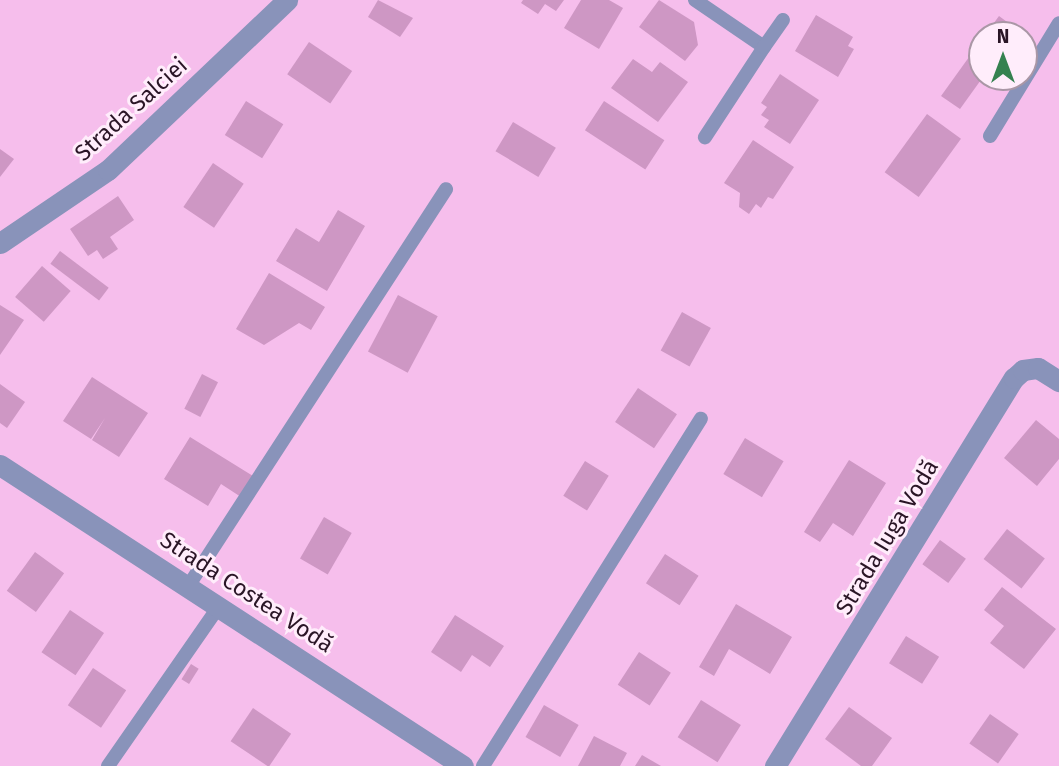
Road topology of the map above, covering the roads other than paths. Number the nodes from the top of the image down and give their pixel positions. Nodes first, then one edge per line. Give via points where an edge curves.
1 (286, 0) edge
2 (695, 0) edge
3 (783, 20) dead end
4 (1059, 23) edge
5 (764, 47) junction
6 (990, 136) dead end
7 (705, 137) dead end
8 (446, 189) dead end
9 (0, 243) edge
10 (1059, 381) edge
11 (701, 419) dead end
12 (0, 465) edge
13 (189, 585) junction
14 (220, 605) junction
15 (108, 766) edge
16 (463, 766) edge
17 (483, 766) edge
18 (775, 766) edge

1 - 9 street, Strada Salciei via 108,170
2 - 5 lane
3 - 5 lane
4 - 6 lane
5 - 7 lane
8 - 13 lane
10 - 18 street, Strada Iuga Vodă via 1038,368 1023,370 1014,378
11 - 17 lane
12 - 13 street, Strada Costea Vodă
13 - 14 street, Strada Costea Vodă
14 - 15 lane
14 - 16 street, Strada Costea Vodă

